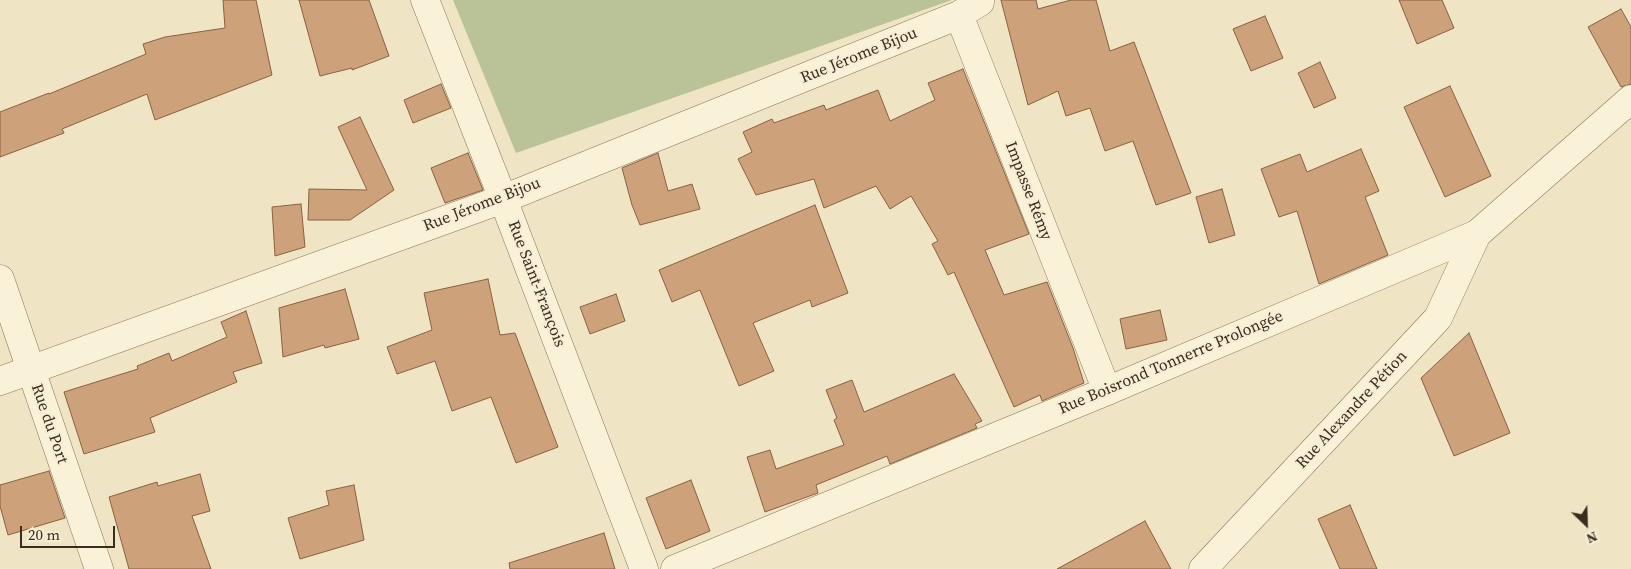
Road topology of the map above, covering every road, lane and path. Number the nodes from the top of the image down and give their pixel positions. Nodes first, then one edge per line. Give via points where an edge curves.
1 (425, 0) edge
2 (969, 8) edge
3 (1631, 99) edge
4 (503, 199) junction
5 (1476, 234) junction
6 (0, 279) edge
7 (30, 370) junction
8 (0, 381) edge
9 (1107, 391) junction
10 (99, 569) edge
11 (644, 569) edge
12 (675, 569) edge
13 (1203, 569) edge

1 - 4 street, Rue Saint-François
2 - 4 street, Rue Jérome Bijou
2 - 9 street, Impasse Rémy
3 - 5 street, Rue Boisrond Tonnerre Prolongée
4 - 7 street, Rue Jérome Bijou
4 - 11 street, Rue Saint-François
5 - 9 street, Rue Boisrond Tonnerre Prolongée
5 - 13 street, Rue Alexandre Pétion via 1438,318
6 - 7 street, Rue du Port
7 - 8 street, Rue Jérome Bijou
7 - 10 street, Rue du Port
9 - 12 street, Rue Boisrond Tonnerre Prolongée

